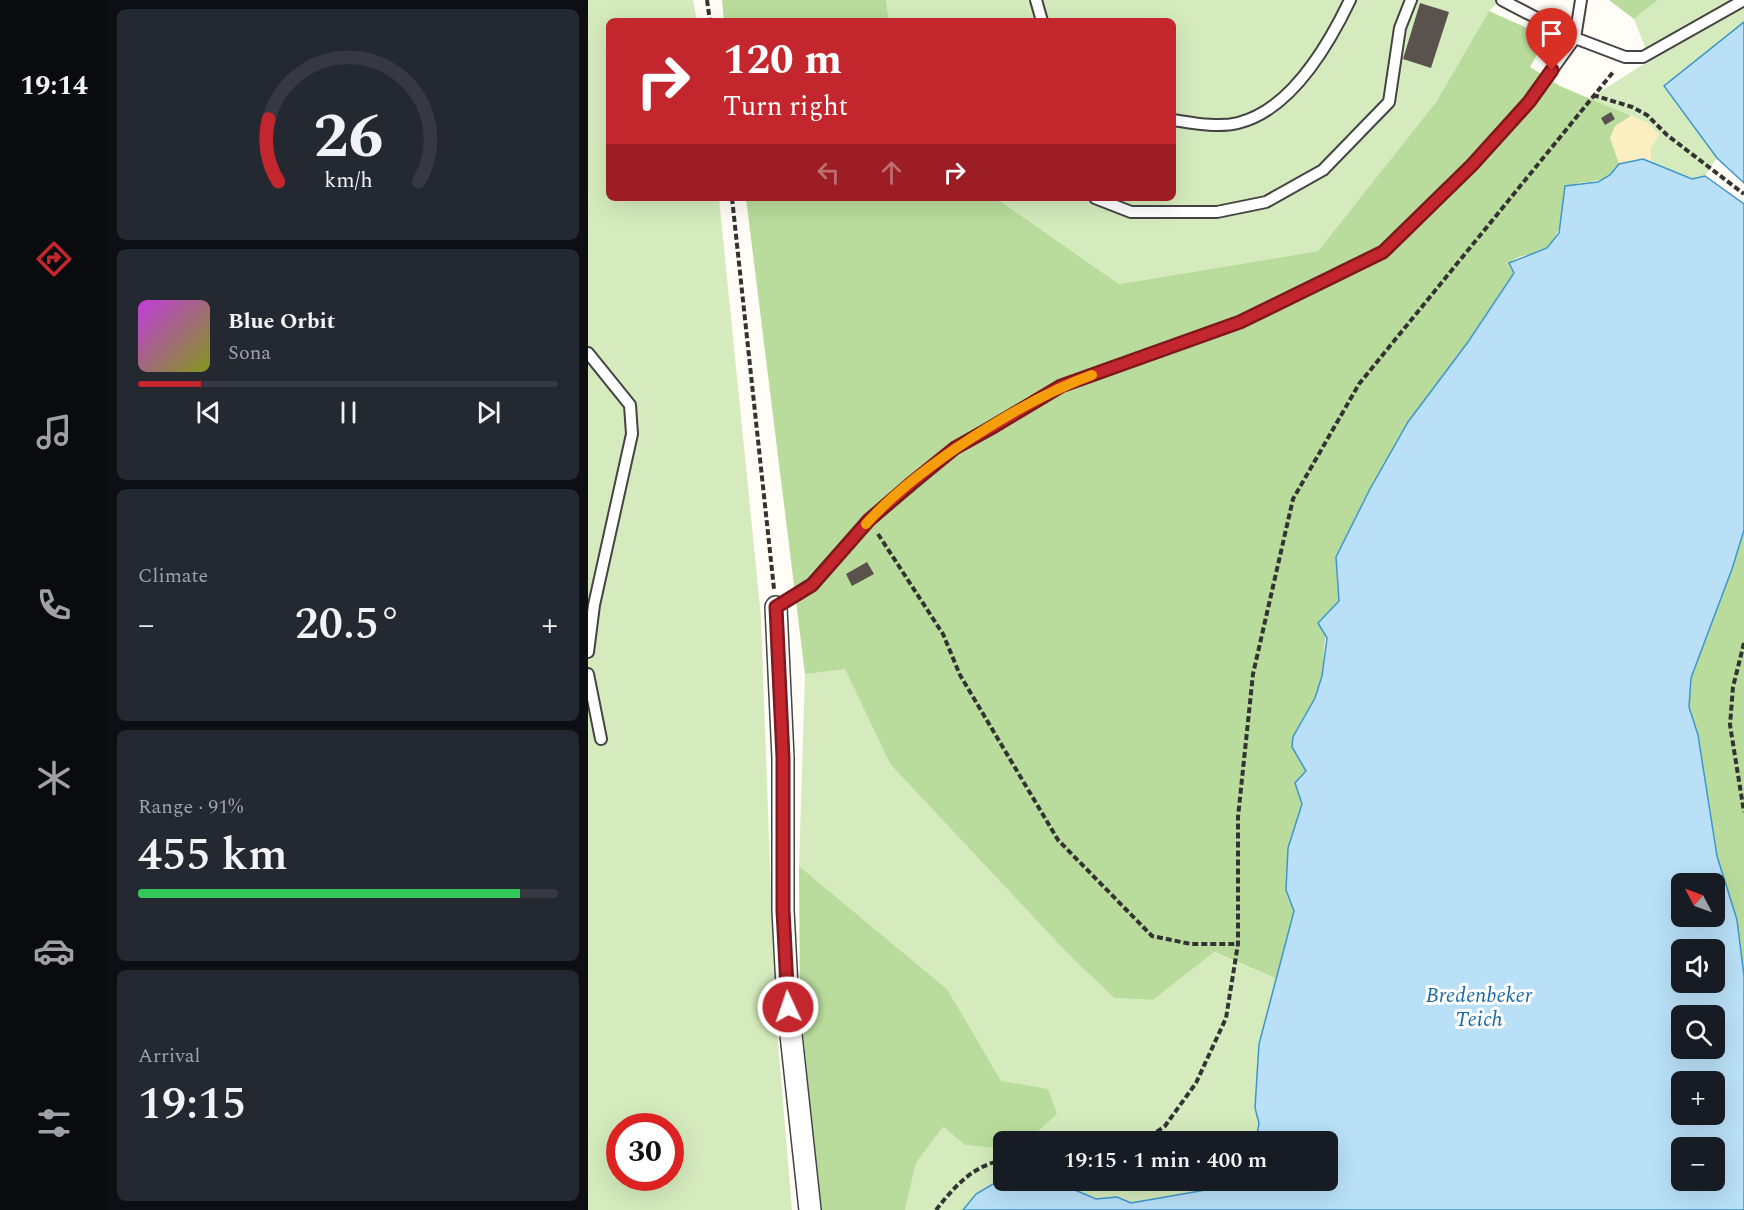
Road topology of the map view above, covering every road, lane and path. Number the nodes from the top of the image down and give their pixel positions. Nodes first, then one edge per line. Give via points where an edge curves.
1 (707, 0) edge
2 (1036, 0) edge
3 (1350, 0) edge
4 (1411, 0) edge
5 (1502, 0) edge
6 (1581, 0) edge
7 (1744, 0) edge
8 (710, 18) edge
9 (1041, 18) edge
10 (1575, 38) junction
11 (1625, 57) junction
12 (1593, 95) junction
13 (1176, 120) edge
14 (1744, 194) edge
15 (732, 201) edge
16 (1103, 201) edge
17 (588, 353) edge
18 (869, 520) junction
19 (776, 607) junction
20 (1744, 643) edge
21 (588, 651) edge
22 (588, 674) edge
23 (601, 739) dead end
24 (1744, 812) edge
25 (1238, 944) junction
26 (1158, 1131) edge
27 (993, 1162) edge
28 (810, 1210) edge
29 (936, 1210) edge

1 - 8 path
2 - 9 lane
3 - 13 lane via 1305,75 1278,104 1238,124
4 - 16 lane via 1400,28 1389,102 1323,170 1266,202 1217,212 1131,212
5 - 10 lane
6 - 10 lane
7 - 11 lane via 1643,57
10 - 11 lane
10 - 18 lane via 1529,102 1472,165 1383,252 1240,322 1061,386 955,448
11 - 12 path
12 - 14 path via 1647,115
12 - 25 path via 1359,384 1293,499 1253,674 1238,817
15 - 19 path
17 - 21 lane via 630,405 632,434 594,605
18 - 19 lane via 812,585
18 - 25 path via 943,634 960,675 1058,840 1152,936 1191,944
19 - 28 street via 788,1007
20 - 24 path via 1733,687 1730,725
22 - 23 lane
25 - 26 path via 1226,1018 1196,1083
27 - 29 path via 956,1184

